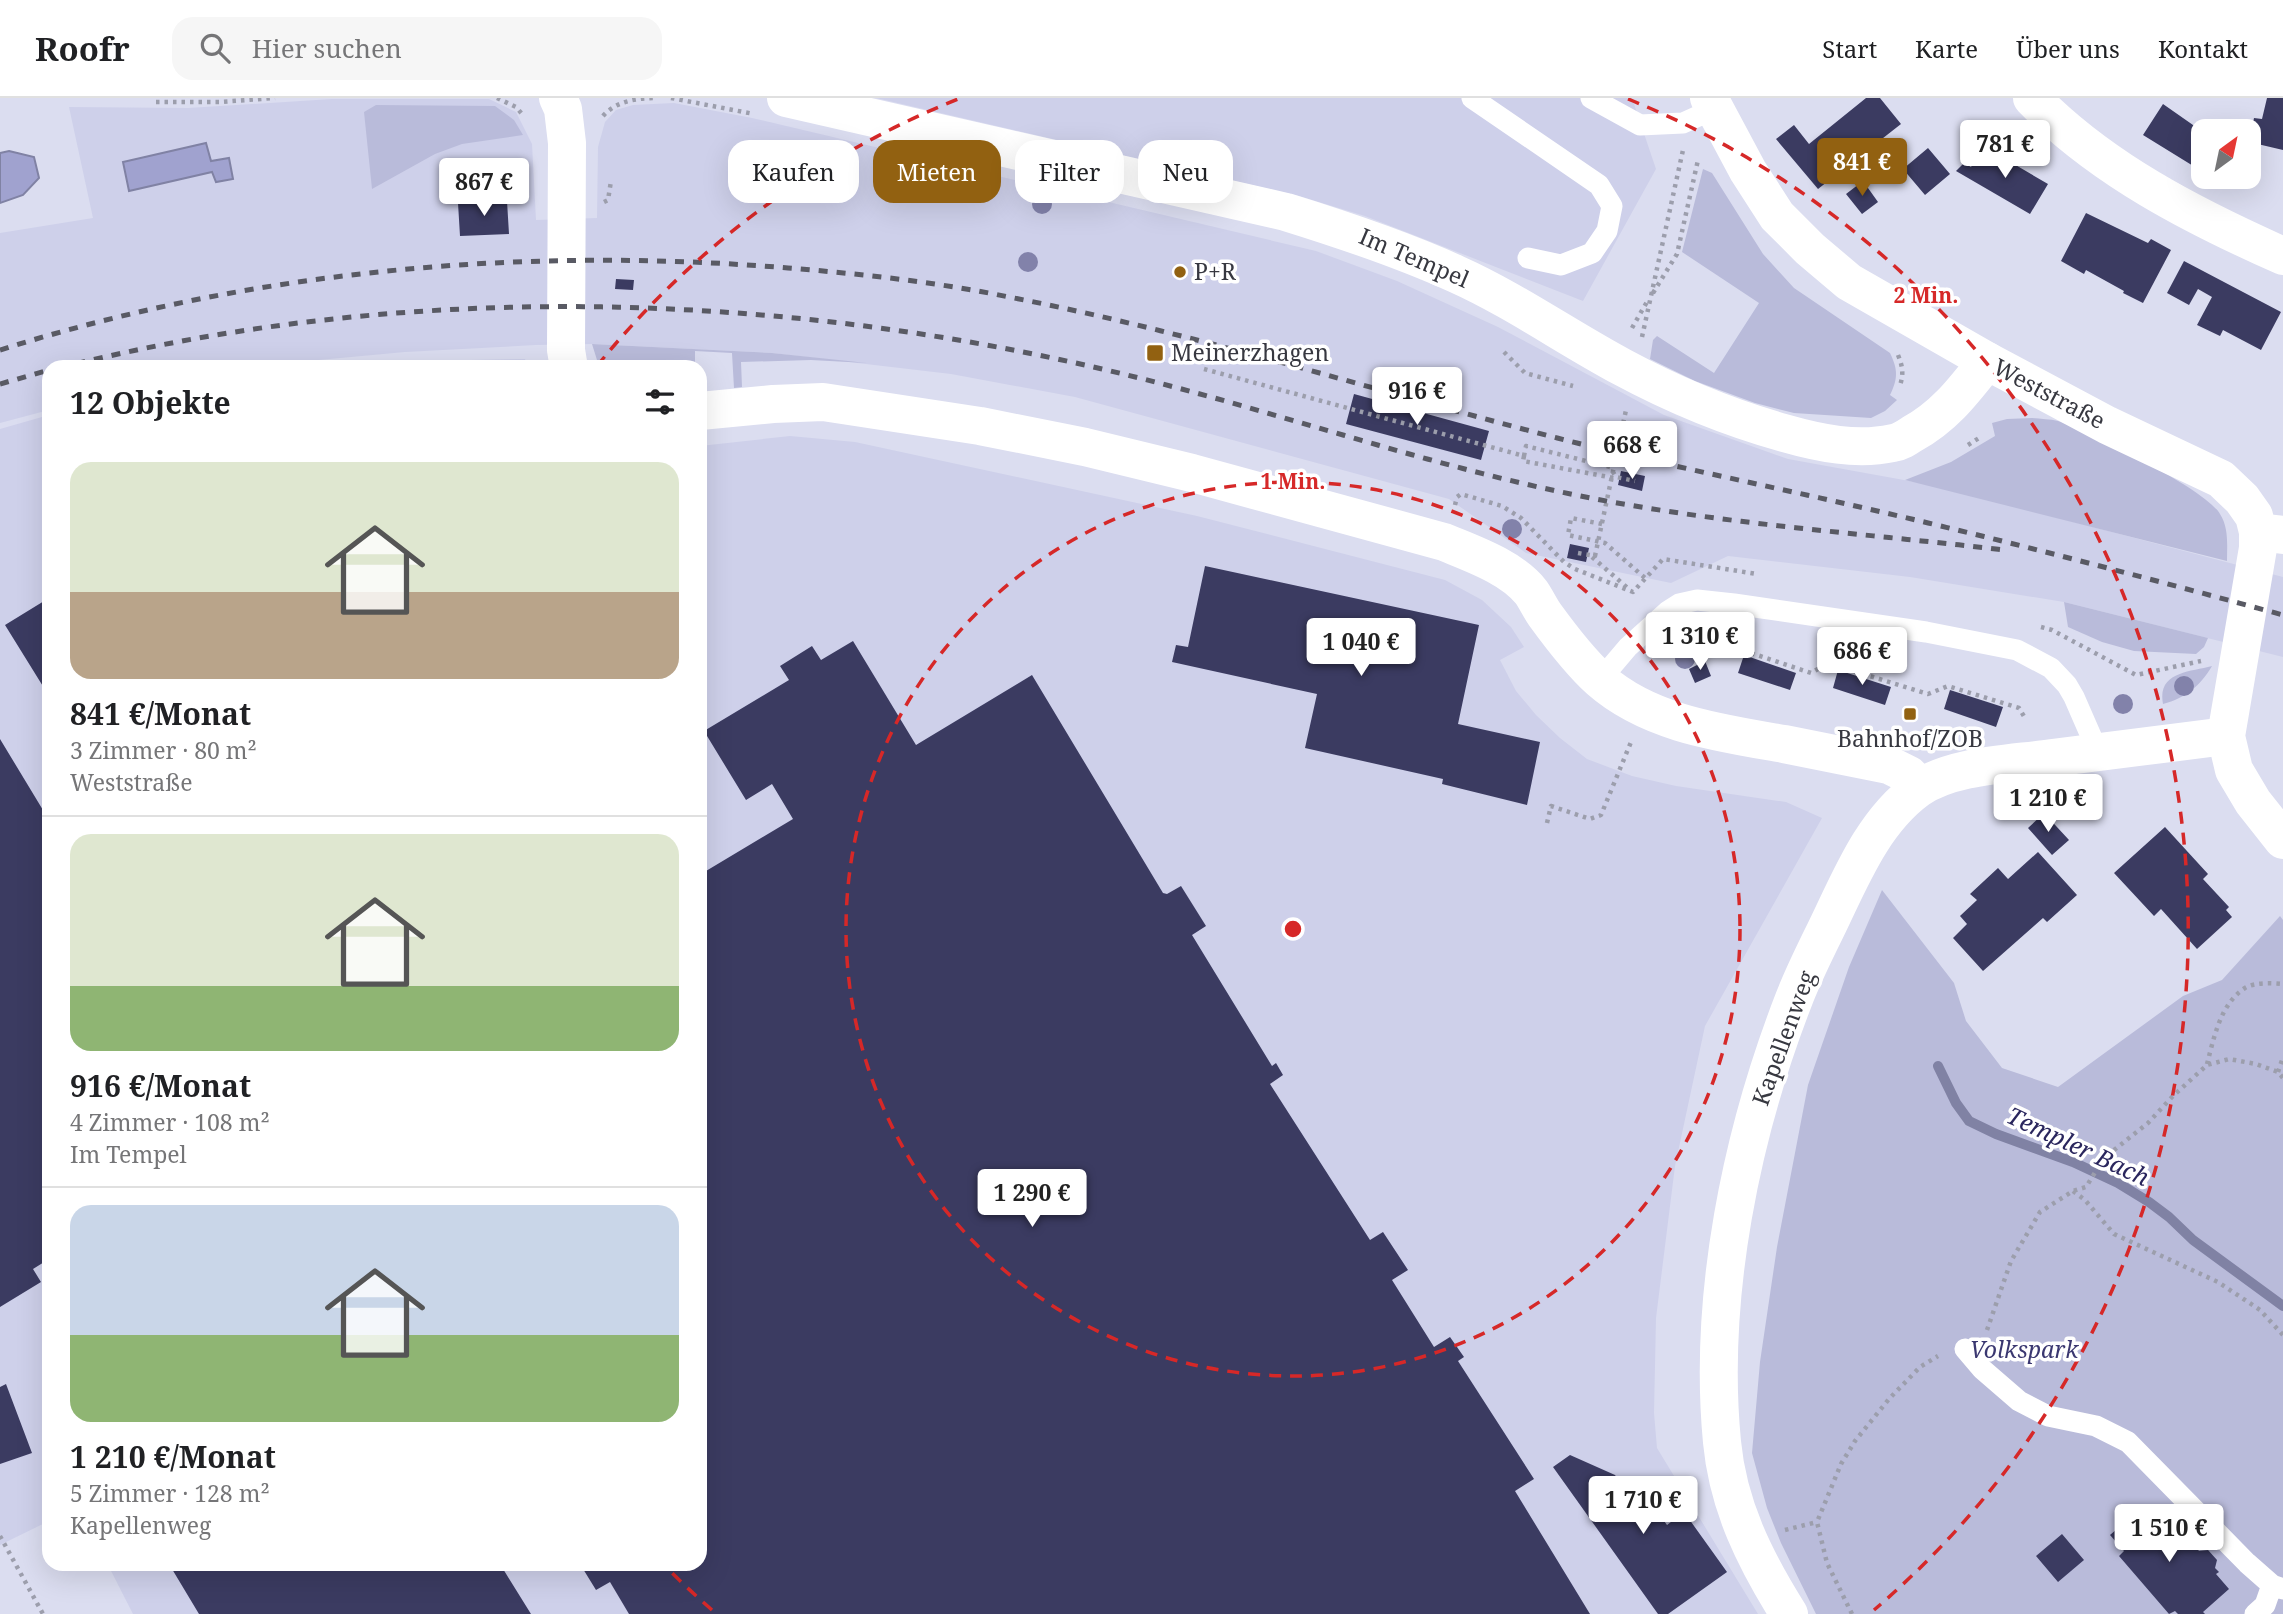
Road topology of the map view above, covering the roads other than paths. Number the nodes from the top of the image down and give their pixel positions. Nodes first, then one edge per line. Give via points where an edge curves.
1 (558, 98) edge
2 (1472, 98) edge
3 (1591, 98) edge
4 (2032, 98) edge
5 (1711, 104) edge
6 (773, 107) edge
7 (2283, 256) edge
8 (1528, 258) dead end
9 (568, 360) edge
10 (1987, 361) junction
11 (707, 410) edge
12 (2271, 534) edge
13 (1600, 680) junction
14 (2226, 736) junction
15 (2098, 752) junction
16 (1920, 787) junction
17 (2283, 840) edge
18 (1965, 1349) road end
19 (2278, 1587) edge
20 (1789, 1614) edge
21 (2255, 1614) edge

1 - 9 street via 567,142
2 - 8 lane via 1599,185 1612,206 1607,231 1592,253 1561,265
3 - 5 lane via 1640,125 1683,123
4 - 7 street via 2127,176
5 - 10 street, Weststraße via 1777,216 1810,249 1849,282
6 - 10 street, Im Tempel via 1286,212 1352,232 1456,274 1680,397 1803,439 1862,448 1896,443 1945,412
10 - 12 street, Weststraße via 2221,479
11 - 13 street via 823,402 980,426 1192,473 1444,542 1515,577
12 - 14 street, Weststraße via 2258,548
13 - 15 lane via 1668,611 1697,600 1926,632 2017,650 2051,668 2074,697
13 - 16 street via 1624,698 1670,719 1889,765
14 - 15 street, Kapellenweg
14 - 17 street via 2234,770
15 - 16 street, Kapellenweg via 1957,772
16 - 20 street, Kapellenweg via 1877,831 1794,998 1763,1090 1725,1265 1719,1341 1722,1444 1734,1508 1746,1539
18 - 19 lane via 2019,1401 2048,1416 2096,1426 2128,1442 2247,1563
19 - 21 lane

